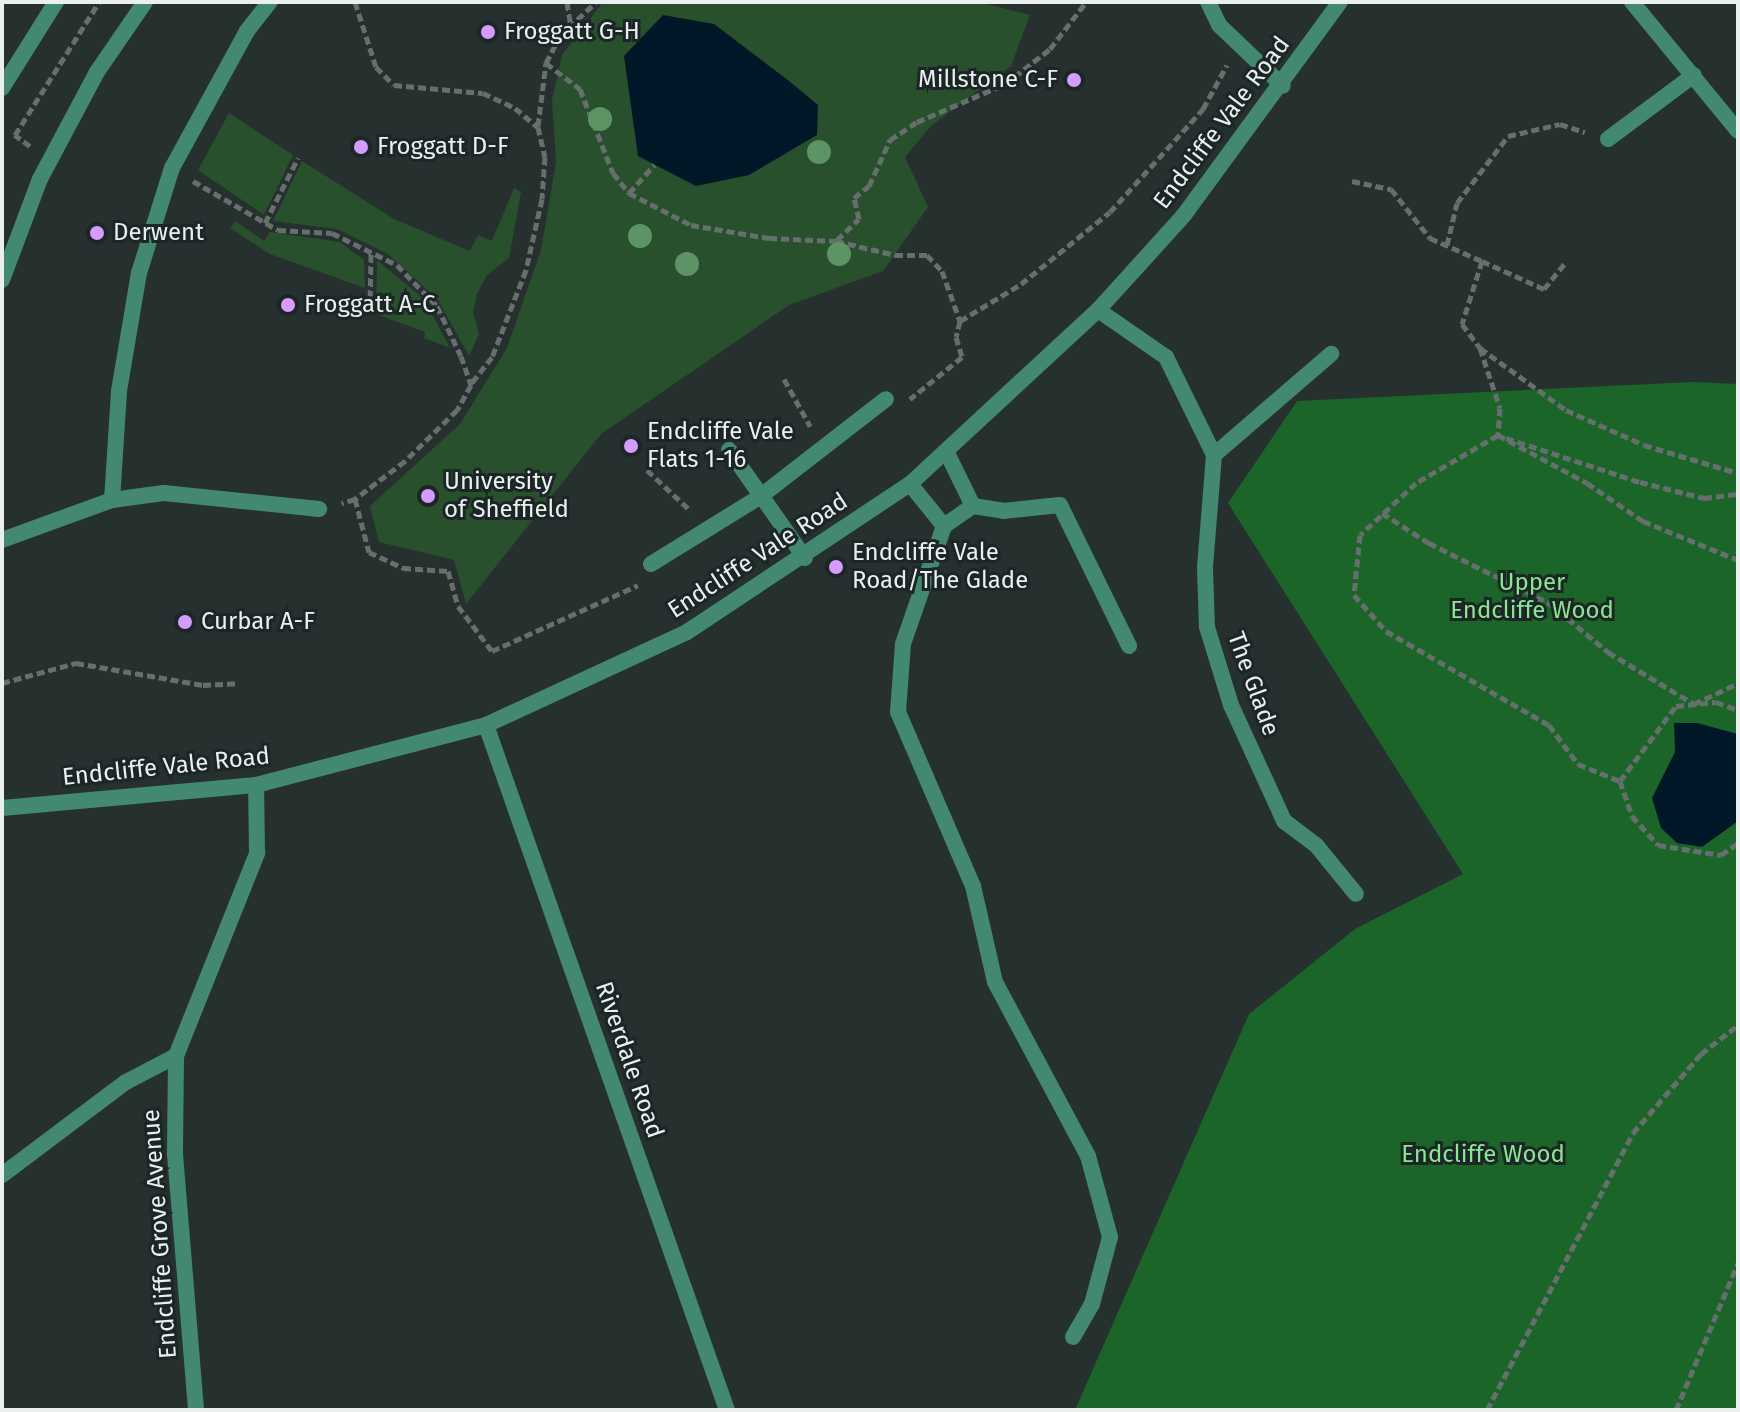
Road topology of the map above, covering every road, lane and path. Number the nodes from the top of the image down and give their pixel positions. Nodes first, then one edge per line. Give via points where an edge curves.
1 (56, 2) edge
2 (99, 2) edge
3 (145, 2) edge
4 (270, 2) edge
5 (355, 2) edge
6 (567, 2) edge
7 (596, 2) edge
8 (1086, 2) edge
9 (1208, 2) edge
10 (1340, 2) edge
11 (1632, 2) edge
12 (571, 26) junction
13 (1238, 44) junction
14 (546, 63) junction
15 (1694, 75) junction
16 (1283, 86) junction
17 (2, 88) edge
18 (538, 127) junction
19 (1738, 131) edge
20 (1608, 139) joint
21 (298, 158) dead end
22 (51, 160) junction
23 (654, 165) dead end
24 (172, 168) junction
25 (1352, 181) dead end
26 (629, 193) junction
27 (265, 223) junction
28 (836, 241) junction
29 (1447, 245) junction
30 (371, 251) junction
31 (1482, 261) junction
32 (1565, 263) dead end
33 (2, 280) edge
34 (370, 310) dead end
35 (1098, 310) junction
36 (960, 321) junction
37 (1480, 348) junction
38 (1331, 354) dead end
39 (784, 379) dead end
40 (471, 385) junction
41 (886, 399) joint
42 (1498, 435) junction
43 (822, 448) junction
44 (729, 450) dead end
45 (947, 453) junction
46 (1214, 455) junction
47 (647, 470) dead end
48 (1738, 473) edge
49 (910, 484) junction
50 (1738, 494) edge
51 (761, 496) junction
52 (355, 499) junction
53 (112, 500) junction
54 (973, 506) junction
55 (319, 509) joint
56 (1382, 513) junction
57 (944, 526) junction
58 (709, 528) junction
59 (2, 540) edge
60 (805, 558) junction
61 (1738, 560) edge
62 (651, 564) joint
63 (1129, 646) dead end
64 (2, 683) edge
65 (237, 683) dead end
66 (1738, 683) edge
67 (1694, 704) junction
68 (1738, 710) edge
69 (486, 725) junction
70 (1620, 781) junction
71 (256, 785) junction
72 (2, 808) edge
73 (1738, 843) edge
74 (1356, 894) dead end
75 (1738, 1025) edge
76 (176, 1056) junction
77 (2, 1175) edge
78 (1738, 1263) edge
79 (1073, 1337) dead end
80 (196, 1410) edge
81 (727, 1410) edge
82 (1487, 1410) edge
83 (1676, 1410) edge

1 - 17 street
2 - 22 path via 15,135
3 - 22 street via 97,72
4 - 24 street via 247,31
5 - 18 path via 376,67 394,85 483,93 515,108
6 - 12 path
7 - 12 path
8 - 28 path via 1050,49 1005,84 917,122 890,140 869,186 854,198 859,219
9 - 13 street via 1219,25
10 - 16 street, Endcliffe Vale Road
11 - 15 street
12 - 14 path
13 - 16 street
13 - 36 path via 1203,109 1110,212 1021,284
14 - 18 path
14 - 26 path via 580,89 613,173
15 - 19 street
15 - 20 street
16 - 35 street, Endcliffe Vale Road via 1184,215
18 - 40 path via 545,157 542,199 526,270 492,357
20 - 29 path via 1560,124 1508,136 1457,203
21 - 27 path
22 - 33 street
23 - 26 path
24 - 27 path
24 - 53 street via 139,273 119,391
25 - 29 path via 1391,189 1430,238
26 - 28 path via 691,225 769,238
27 - 30 path via 278,230 332,233
28 - 36 path via 895,255 927,255 942,271
29 - 31 path
30 - 34 path
30 - 40 path via 413,278 437,306
31 - 32 path via 1544,289
31 - 37 path via 1462,324
35 - 45 street, Endcliffe Vale Road
35 - 46 street via 1166,357
36 - 41 path via 956,337 962,357 909,399
37 - 42 path via 1500,408
37 - 48 path via 1566,410 1644,445
38 - 46 street
39 - 43 path
40 - 52 path via 441,427
41 - 43 street
42 - 50 path via 1704,498
42 - 56 path via 1416,483
42 - 61 path via 1587,483 1643,521
43 - 51 street
44 - 51 street
45 - 49 street, Endcliffe Vale Road
45 - 54 street
46 - 74 street, The Glade via 1205,568 1207,627 1231,705 1284,821 1316,845
47 - 58 path
49 - 57 street
49 - 60 street, Endcliffe Vale Road
51 - 58 street
51 - 60 street
52 - 55 path
52 - 62 path via 369,552 403,568 448,571 458,606 492,651 624,594 648,578
53 - 55 street via 164,493
53 - 59 street
54 - 57 street
54 - 63 street via 1003,511 1060,505
56 - 67 path via 1429,543 1549,603 1608,652
56 - 70 path via 1360,535 1354,595 1386,631 1549,725 1578,764
57 - 79 street via 903,644 898,712 973,886 995,982 1088,1156 1110,1237 1092,1304
58 - 62 street
60 - 69 street, Endcliffe Vale Road via 687,632
64 - 65 path via 76,663 203,685
66 - 67 path
67 - 68 path via 1716,702
67 - 70 path via 1676,706
69 - 71 street, Endcliffe Vale Road
69 - 81 street, Riverdale Road
70 - 73 path via 1632,816 1658,845 1721,855
71 - 72 street, Endcliffe Vale Road
71 - 76 street via 257,853
75 - 82 path via 1701,1054 1633,1133
76 - 77 street via 126,1082
76 - 80 street, Endcliffe Grove Avenue via 175,1154
78 - 83 path

